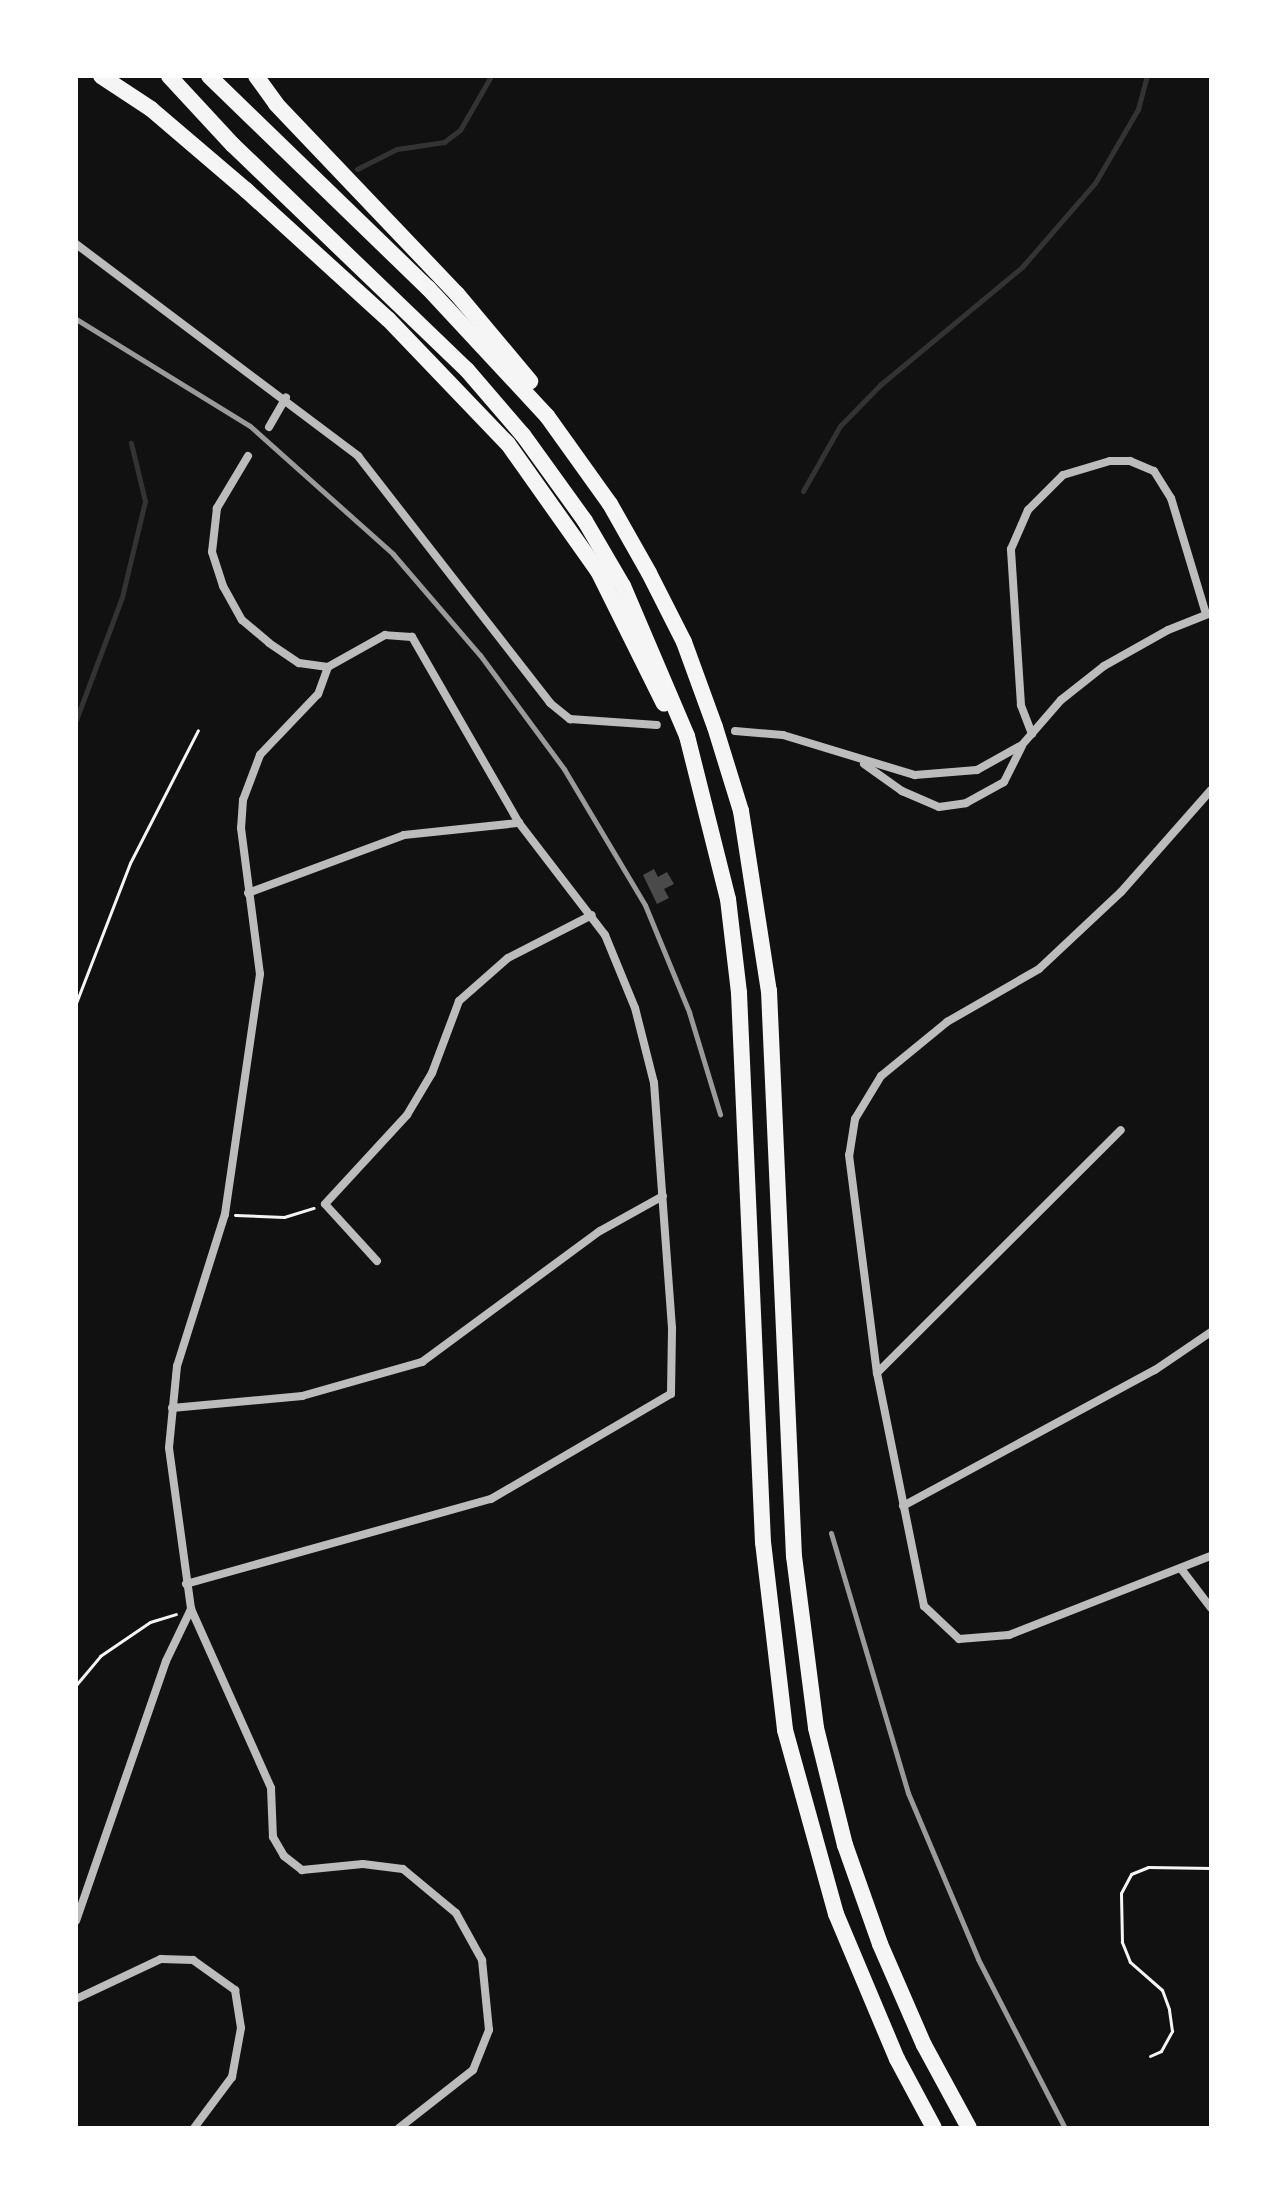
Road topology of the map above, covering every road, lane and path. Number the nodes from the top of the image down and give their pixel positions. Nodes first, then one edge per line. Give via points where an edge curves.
1 (101, 76) edge
2 (169, 76) edge
3 (209, 76) edge
4 (256, 76) edge
5 (76, 244) edge
6 (286, 398) junction
7 (269, 427) dead end
8 (248, 456) dead end
9 (579, 459) junction
10 (1208, 614) edge
11 (328, 667) junction
12 (657, 725) dead end
13 (198, 730) dead end
14 (735, 731) dead end
15 (1032, 734) junction
16 (1022, 745) junction
17 (853, 758) junction
18 (702, 790) junction
19 (1211, 790) edge
20 (519, 823) junction
21 (248, 893) junction
22 (592, 915) junction
23 (76, 1003) edge
24 (1121, 1130) dead end
25 (663, 1196) junction
26 (325, 1204) junction
27 (225, 1214) junction
28 (377, 1261) dead end
29 (1211, 1332) edge
30 (877, 1373) junction
31 (172, 1408) junction
32 (903, 1506) junction
33 (1211, 1556) edge
34 (1182, 1570) junction
35 (186, 1584) junction
36 (1211, 1608) edge
37 (191, 1609) junction
38 (76, 1685) edge
39 (1211, 1868) edge
40 (76, 1921) edge
41 (76, 1999) edge
42 (1150, 2056) dead end
43 (194, 2128) edge
44 (399, 2128) edge
45 (934, 2128) edge
46 (969, 2128) edge

1 - 18 highway via 151,109 258,201 388,319 508,444 598,571 643,655
2 - 18 highway via 233,145 467,370 554,477 623,586 656,654
3 - 9 highway via 489,349
4 - 9 highway via 276,104 498,340
5 - 6 street
6 - 7 street
6 - 12 street via 358,456 550,703 570,719
8 - 11 street via 217,508 212,552 223,586 242,620 269,643 299,663
9 - 46 highway via 626,532 684,642 741,811 769,991 794,1556 816,1728 845,1845 880,1944 924,2045
10 - 15 street via 1104,666 1061,700
10 - 15 street via 1171,498 1154,471 1130,461 1110,461 1063,475 1028,510 1011,549 1021,705
11 - 20 street via 385,635 412,637
11 - 21 street via 318,694 260,755 248,777 241,828
13 - 23 path via 136,851
14 - 17 street via 783,735
15 - 16 street
16 - 17 street via 977,770 943,776 915,775
16 - 17 street via 1004,782 966,803 939,807 902,791
18 - 45 highway via 728,899 739,993 763,1542 778,1685 801,1801 836,1914 897,2059
19 - 30 street via 1121,892 1039,969 947,1022 881,1076 863,1101 849,1155
20 - 21 street via 404,835
20 - 22 street
21 - 27 street via 260,974
22 - 25 street via 605,935 645,1042
22 - 26 street via 508,958 459,1001 432,1073 407,1115
24 - 30 street
25 - 31 street via 600,1231 422,1362 302,1396
25 - 35 street via 671,1394 491,1499
26 - 27 path via 284,1217
26 - 28 street
27 - 31 street via 177,1366
29 - 32 street via 1155,1370
30 - 32 street
31 - 35 street via 169,1448
32 - 34 street via 924,1606 959,1639 1009,1635
33 - 34 street
34 - 36 street
35 - 37 street
37 - 38 path via 150,1622 100,1656
37 - 40 street via 166,1661
37 - 44 street via 271,1788 273,1837 284,1856 302,1870 363,1864 403,1869 456,1913 482,1960 489,2030 473,2070
39 - 42 path via 1148,1867 1131,1874 1121,1893 1122,1942 1130,1962 1162,1990 1169,2009 1172,2031 1161,2051
41 - 43 street via 161,1959 193,1960 235,1990 241,2028 232,2077

